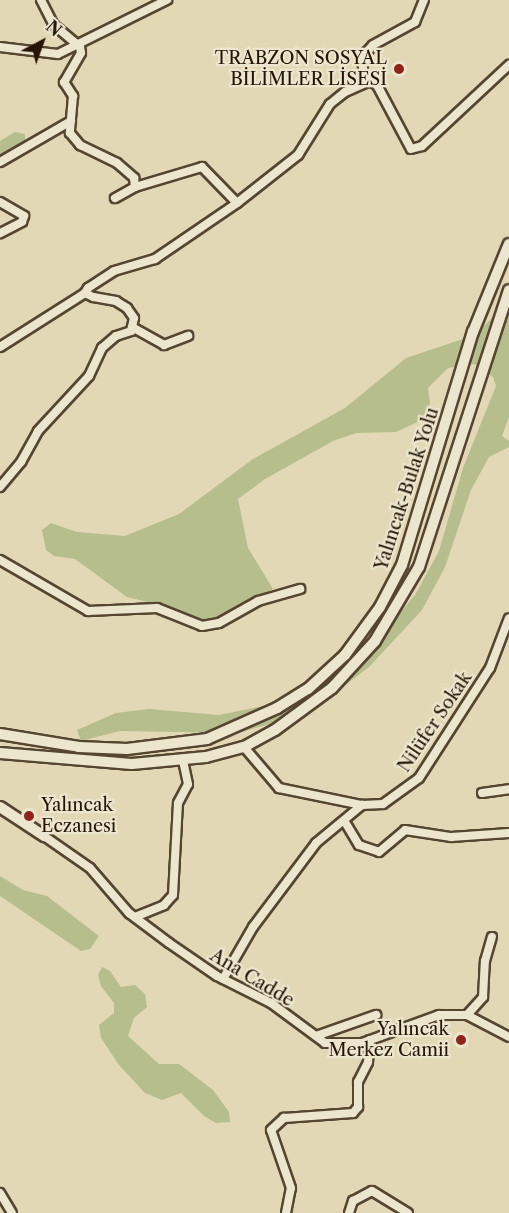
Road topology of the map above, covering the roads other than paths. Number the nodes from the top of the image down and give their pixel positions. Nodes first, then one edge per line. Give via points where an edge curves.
1 (41, 0) edge
2 (167, 0) edge
3 (424, 0) edge
4 (0, 47) edge
5 (80, 47) junction
6 (509, 65) edge
7 (364, 83) junction
8 (71, 121) junction
9 (0, 162) edge
10 (135, 187) junction
11 (115, 198) dead end
12 (0, 202) edge
13 (237, 203) junction
14 (0, 233) edge
15 (509, 244) edge
16 (509, 290) edge
17 (85, 292) junction
18 (132, 327) junction
19 (188, 336) dead end
20 (0, 347) edge
21 (0, 487) edge
22 (0, 560) edge
23 (300, 589) dead end
24 (509, 618) edge
25 (0, 735) edge
26 (244, 747) junction
27 (0, 753) edge
28 (183, 760) junction
29 (509, 789) edge
30 (482, 793) dead end
31 (362, 805) junction
32 (0, 807) edge
33 (345, 822) junction
34 (509, 833) edge
35 (44, 836) joint
36 (135, 917) junction
37 (492, 937) dead end
38 (223, 979) junction
39 (376, 1015) dead end
40 (467, 1015) junction
41 (316, 1036) junction
42 (509, 1037) edge
43 (370, 1040) junction
44 (0, 1193) edge
45 (12, 1213) edge
46 (286, 1213) edge
47 (350, 1213) edge
48 (408, 1213) edge

1 - 5 street via 54,25
2 - 5 street
3 - 7 street via 415,22 373,45 362,57
4 - 5 street via 58,54
5 - 8 street via 81,53 64,82 73,96
6 - 7 street via 422,146 411,150 377,85
7 - 13 street via 330,104 298,155
8 - 9 street
8 - 10 street via 70,133 80,145 117,163 135,178
10 - 11 street
10 - 13 street via 202,167
12 - 14 street via 24,216 22,222
13 - 17 street via 155,259 114,271
15 - 25 main road, Yalıncak-Bulak Yolu via 473,332 402,565 380,607 345,655 308,689 277,708 207,738 126,749 79,747
16 - 26 main road, Yalıncak-Bulak Yolu via 419,567 399,606 357,663 332,688 275,730
17 - 18 street via 122,304 134,318
17 - 20 street
18 - 19 street via 164,345
18 - 21 street via 102,348 89,376 38,431 21,462
22 - 23 street via 88,611 157,608 202,626 219,623 258,601
24 - 31 street, Nilüfer Sokak via 490,668 419,778 383,804
26 - 28 main road, Yalıncak-Bulak Yolu
26 - 31 street via 279,788
27 - 28 main road, Yalıncak-Bulak Yolu via 132,764
28 - 36 street via 188,784 178,802 173,895 164,905
29 - 30 street
31 - 33 street
32 - 35 main road
33 - 34 street via 359,844 379,852 405,830 451,837
33 - 38 street via 316,843 292,873 253,927
35 - 36 street, Ana Cadde via 90,868
36 - 38 street, Ana Cadde
37 - 40 street via 485,961 483,997
38 - 41 street, Ana Cadde via 271,1003
39 - 41 street
40 - 42 street, Ana Cadde
40 - 43 street, Ana Cadde via 439,1015
41 - 43 street, Ana Cadde via 342,1046
43 - 46 street via 368,1062 358,1082 358,1107 353,1113 284,1118 271,1130 291,1188
44 - 45 street
47 - 48 street via 353,1201 372,1191

